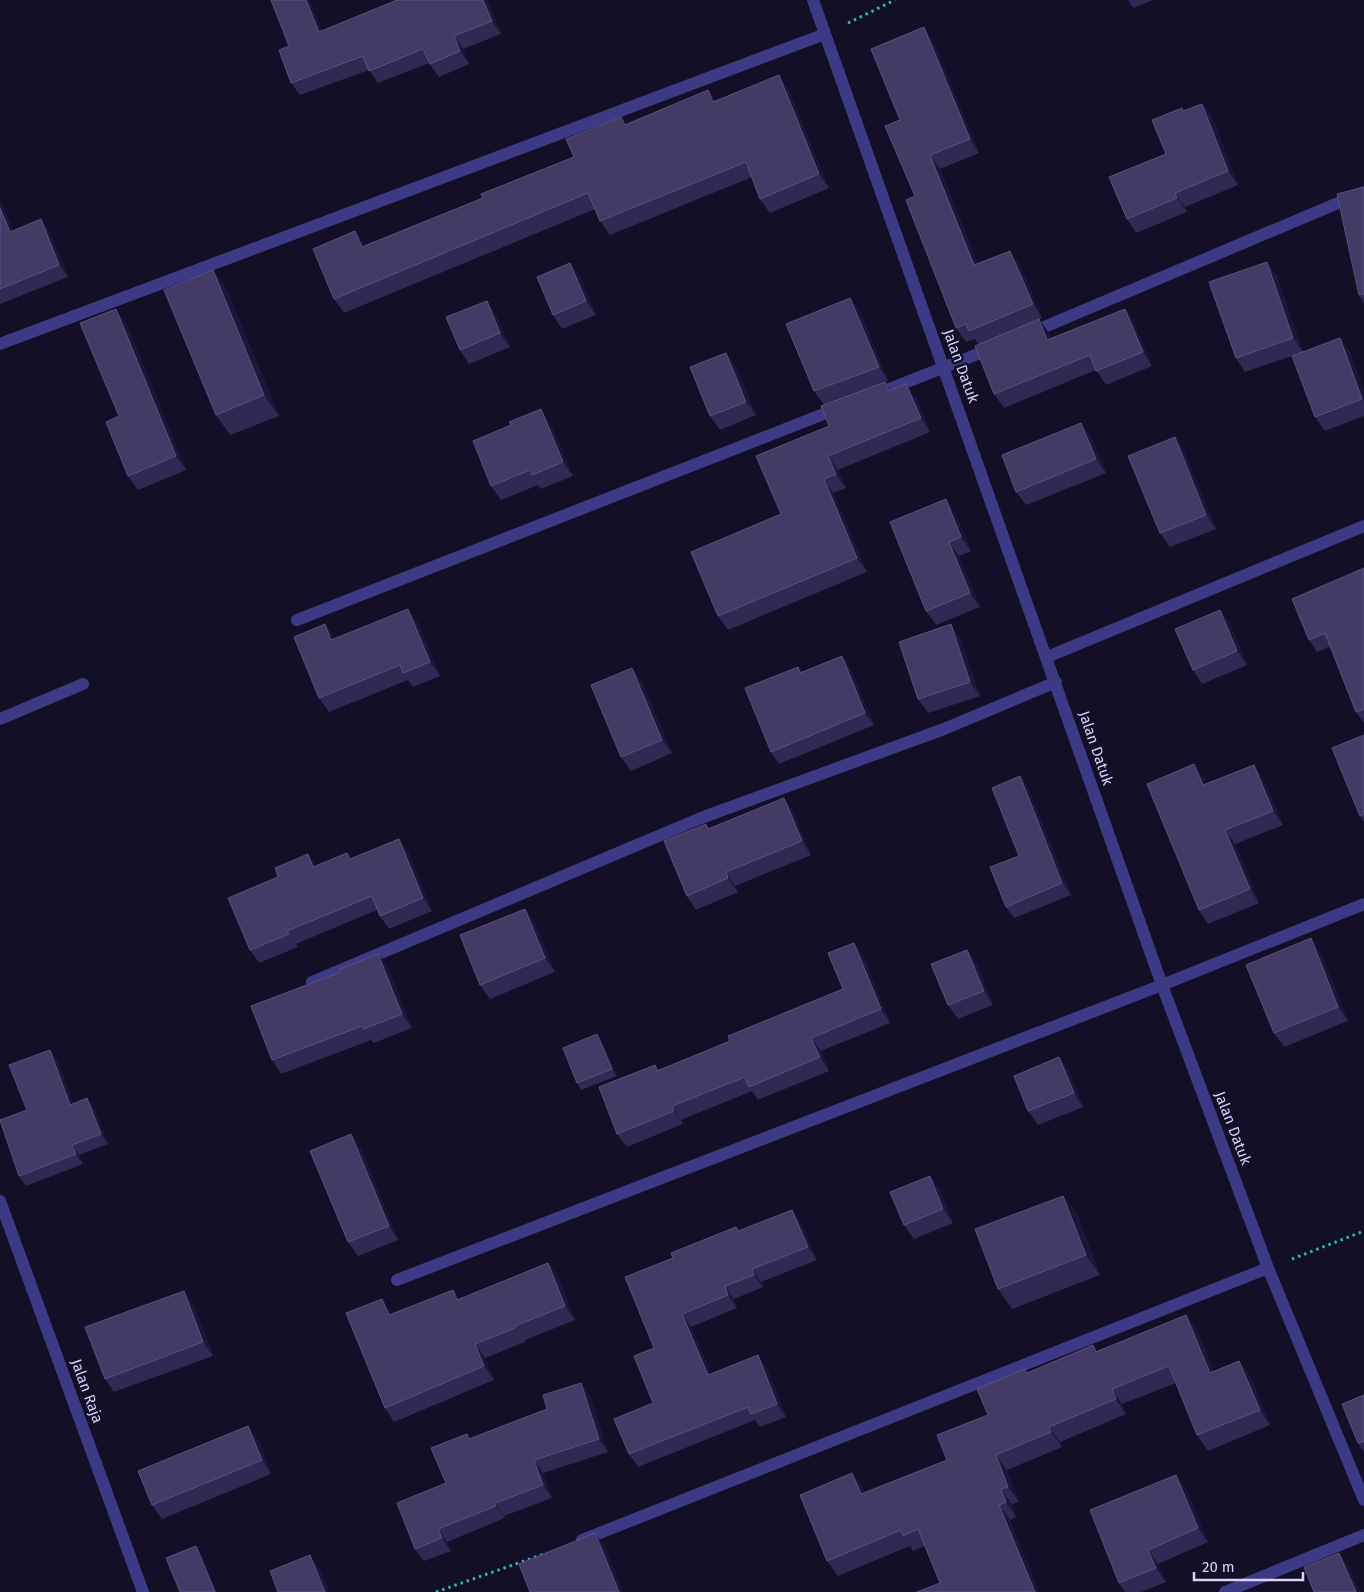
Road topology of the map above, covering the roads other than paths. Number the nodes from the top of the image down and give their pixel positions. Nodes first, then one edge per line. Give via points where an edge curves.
1 (813, 0) edge
2 (825, 34) junction
3 (1364, 192) edge
4 (0, 344) edge
5 (945, 368) junction
6 (1364, 526) edge
7 (297, 620) dead end
8 (1046, 657) junction
9 (1056, 682) junction
10 (83, 684) dead end
11 (0, 719) edge
12 (1364, 904) edge
13 (312, 982) edge
14 (1162, 985) junction
15 (0, 1201) edge
16 (1268, 1268) junction
17 (397, 1280) dead end
18 (1364, 1500) edge
19 (1364, 1535) edge
20 (566, 1546) edge
21 (143, 1592) edge
22 (1225, 1592) edge

1 - 2 street, Jalan Datuk
2 - 4 street
2 - 5 street, Jalan Datuk
3 - 5 street
5 - 7 street
5 - 8 street, Jalan Datuk
6 - 8 street
8 - 9 street, Jalan Datuk
9 - 13 street via 944,730 701,818
9 - 14 street, Jalan Datuk
10 - 11 street
12 - 14 street
14 - 16 street, Jalan Datuk
14 - 17 street
15 - 21 street, Jalan Raja
16 - 18 street, Jalan Datuk
16 - 20 street
19 - 22 street

